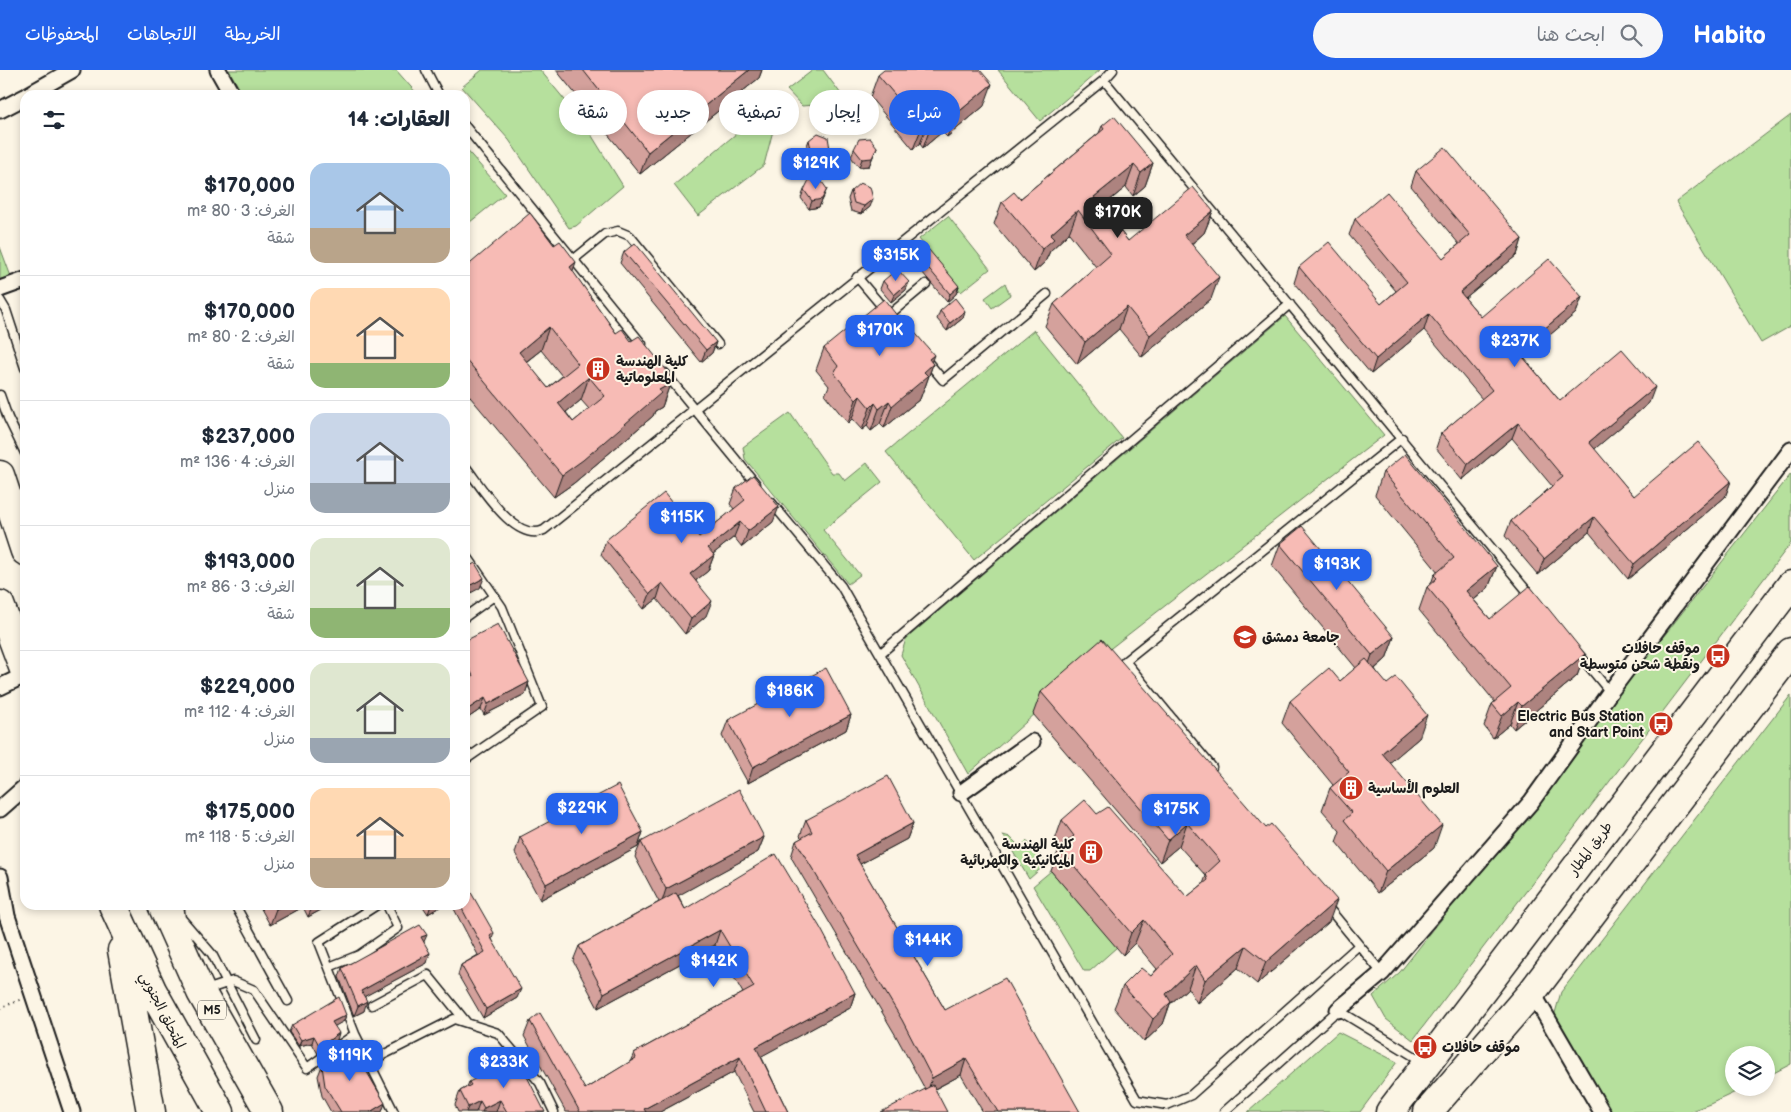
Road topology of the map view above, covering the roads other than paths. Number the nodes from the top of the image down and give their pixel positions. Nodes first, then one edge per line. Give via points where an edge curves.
1 (72, 70) edge
2 (218, 70) edge
3 (426, 70) edge
4 (1113, 70) edge
5 (1104, 80) junction
6 (37, 90) edge
7 (229, 90) edge
8 (437, 90) edge
9 (20, 100) edge
10 (0, 110) edge
11 (470, 132) edge
12 (574, 260) junction
13 (857, 277) junction
14 (20, 282) edge
15 (926, 284) dead end
16 (0, 289) edge
17 (1047, 294) dead end
18 (0, 300) edge
19 (1290, 304) junction
20 (889, 315) junction
21 (895, 322) edge
22 (718, 344) dead end
23 (646, 349) edge
24 (919, 351) edge
25 (20, 353) edge
26 (658, 364) edge
27 (0, 395) edge
28 (694, 408) junction
29 (1402, 438) junction
30 (20, 443) edge
31 (1791, 450) edge
32 (470, 472) edge
33 (0, 475) edge
34 (761, 490) edge
35 (767, 497) edge
36 (20, 536) edge
37 (470, 560) edge
38 (1791, 585) edge
39 (494, 596) junction
40 (0, 605) edge
41 (1540, 607) edge
42 (470, 613) edge
43 (1572, 646) edge
44 (1791, 652) edge
45 (881, 653) junction
46 (20, 659) edge
47 (20, 676) edge
48 (0, 687) edge
49 (1610, 692) junction
50 (1032, 742) dead end
51 (470, 757) edge
52 (1220, 776) edge
53 (20, 791) edge
54 (961, 793) junction
55 (0, 809) edge
56 (0, 877) edge
57 (1321, 899) edge
58 (115, 910) edge
59 (115, 910) edge
60 (164, 910) edge
61 (180, 910) edge
62 (237, 910) edge
63 (368, 910) edge
64 (389, 910) edge
65 (1359, 945) junction
66 (329, 967) junction
67 (1382, 973) junction
68 (227, 983) junction
69 (202, 992) junction
70 (1532, 992) junction
71 (288, 1002) dead end
72 (372, 1005) dead end
73 (1338, 1010) junction
74 (467, 1023) junction
75 (355, 1034) junction
76 (256, 1040) dead end
77 (369, 1062) junction
78 (1426, 1063) junction
79 (1601, 1111) edge
80 (72, 1112) edge
81 (151, 1112) edge
82 (220, 1112) edge
83 (269, 1112) edge
84 (394, 1112) edge
85 (554, 1112) edge
86 (1224, 1112) edge
87 (1390, 1112) edge
88 (1428, 1112) edge

1 - 6 street
2 - 7 street
3 - 8 lane
4 - 5 lane
5 - 13 lane
5 - 19 lane
9 - 10 street
11 - 12 lane
12 - 22 lane via 605,234 618,231 630,236
12 - 23 lane
13 - 20 lane
13 - 28 lane
14 - 16 street
15 - 20 lane
17 - 24 lane via 943,380
18 - 25 lane
19 - 29 lane
19 - 45 lane
20 - 21 lane
26 - 28 lane
27 - 30 lane
28 - 32 lane via 538,533 519,530
28 - 34 lane
29 - 41 lane
29 - 52 lane via 1124,661
31 - 49 street
33 - 36 highway
35 - 45 lane via 840,586
37 - 39 lane
38 - 78 highway, طريق المطار
39 - 42 lane
39 - 51 lane via 502,607 542,707
40 - 46 highway
43 - 49 lane
44 - 70 highway
45 - 54 lane
47 - 48 street
49 - 67 street via 1531,802
50 - 54 street
53 - 55 street
54 - 65 lane via 1136,1100 1167,1105 1191,1095
56 - 80 street via 7,916
57 - 65 lane
58 - 81 highway
59 - 82 highway, المتحلق الجنوبي via 152,990
60 - 69 highway, M5
61 - 68 lane via 182,918 212,954
62 - 71 lane
63 - 66 lane via 319,942
64 - 66 lane via 398,928 359,955
65 - 67 lane
66 - 75 lane
67 - 73 street
68 - 69 lane
68 - 75 lane via 232,981 254,990 308,1068
68 - 76 lane
69 - 83 highway, M5
70 - 79 street
70 - 88 highway
72 - 74 lane via 428,975
73 - 78 lane
73 - 86 lane
74 - 77 lane via 454,1019
74 - 85 lane via 498,1033 540,1083
75 - 77 lane
77 - 84 lane
78 - 87 highway, طريق المطار

